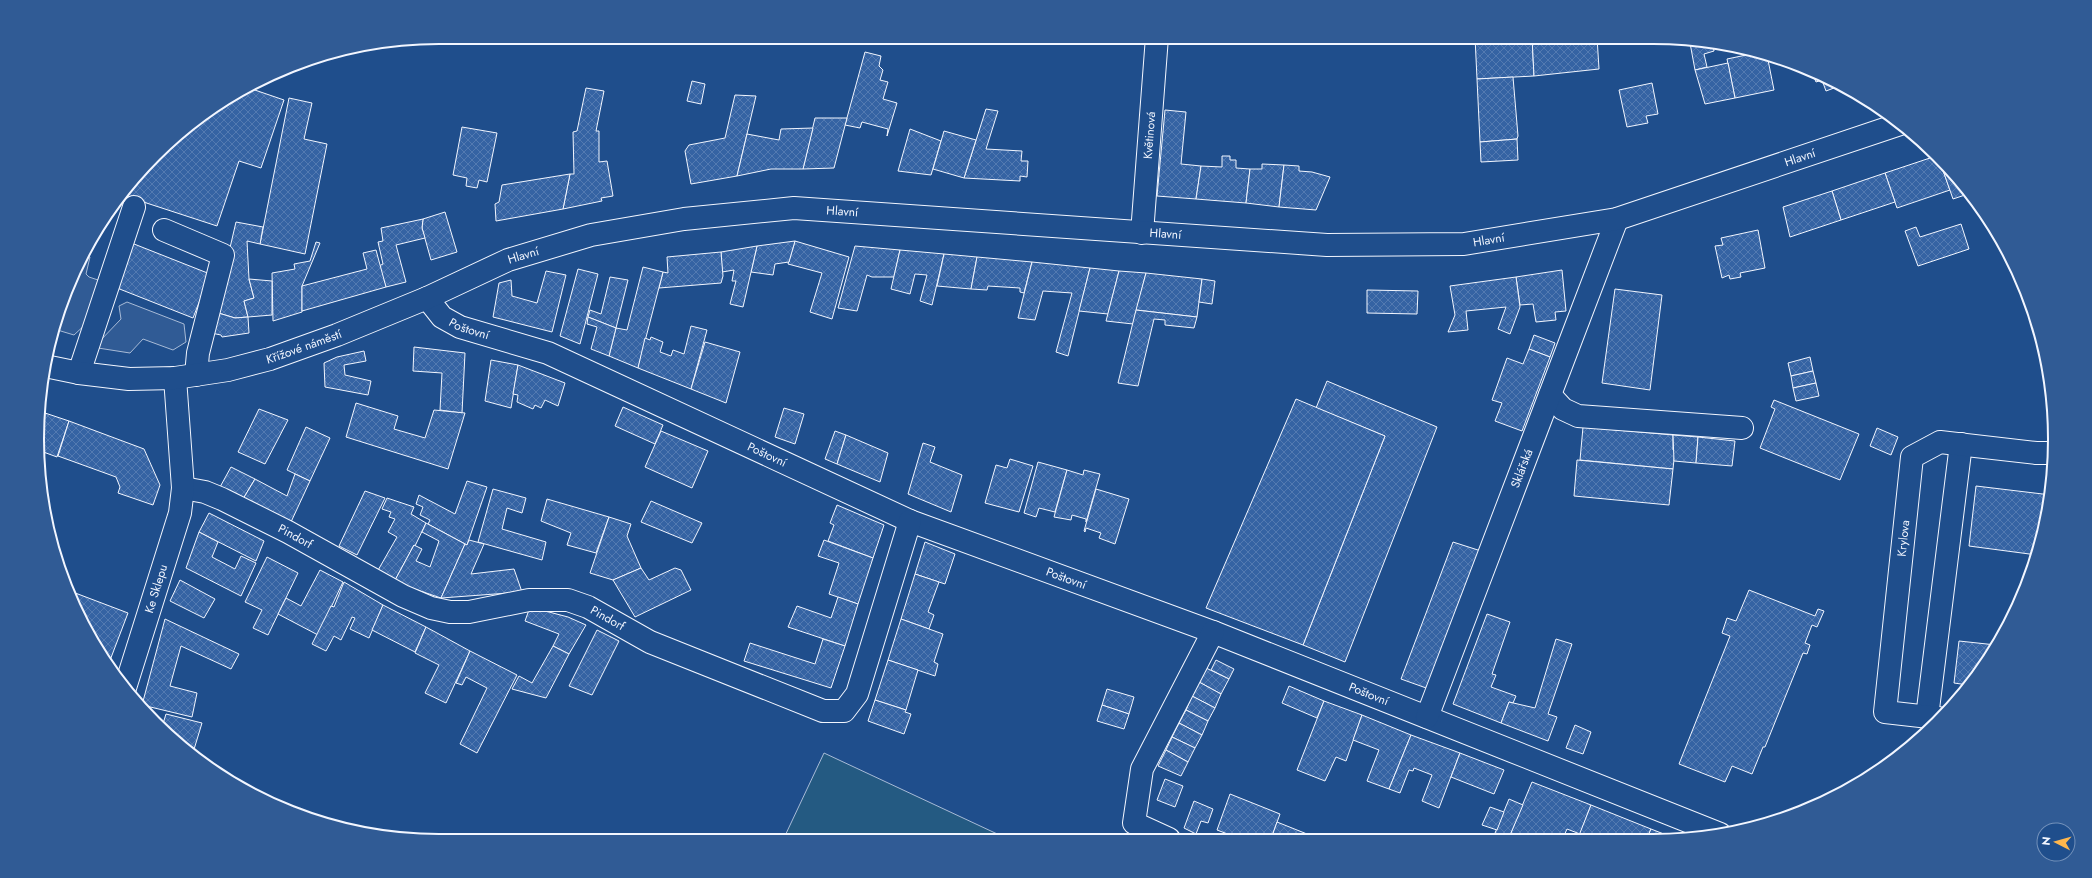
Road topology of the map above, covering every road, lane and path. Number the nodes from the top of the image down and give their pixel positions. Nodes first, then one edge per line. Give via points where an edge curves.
1 (1156, 44) edge
2 (1893, 126) edge
3 (134, 207) dead end
4 (1617, 219) junction
5 (164, 230) dead end
6 (1142, 233) junction
7 (427, 298) junction
8 (51, 367) edge
9 (79, 373) junction
10 (196, 376) junction
11 (175, 378) junction
12 (1550, 395) junction
13 (1742, 428) dead end
14 (1961, 444) junction
15 (2047, 453) edge
16 (183, 488) junction
17 (910, 521) junction
18 (1213, 632) junction
19 (127, 681) edge
20 (1427, 717) junction
21 (1933, 717) edge
22 (1710, 830) edge
23 (1158, 834) edge

1 - 6 street, Květinová
2 - 4 street, Hlavní
3 - 9 street
4 - 6 street, Hlavní via 1464,244 1327,245
4 - 12 street, Sklářská
5 - 10 street via 223,255 198,353
6 - 7 street, Hlavní via 794,208 684,219 591,235 508,260
7 - 10 street, Křížové náměstí via 270,359
7 - 17 street, Poštovní via 442,317 460,327 548,354
8 - 9 street, Křížové náměstí
9 - 11 street, Křížové náměstí via 129,379
10 - 11 street, Křížové náměstí
11 - 16 street
12 - 13 street via 1563,410 1578,416
12 - 20 street, Sklářská
14 - 15 street, Krylova
14 - 21 street
14 - 21 street, Krylova via 1940,442 1912,456 1885,712
16 - 17 street, Pindorf via 205,492 222,499 288,532 403,596 431,608 469,612 528,600 568,600 588,607 650,642 823,711 844,711 857,694
16 - 19 street, Ke Sklepu via 180,513
17 - 18 street, Poštovní
18 - 20 street, Poštovní
18 - 23 street via 1142,770 1134,823
20 - 22 street, Poštovní

